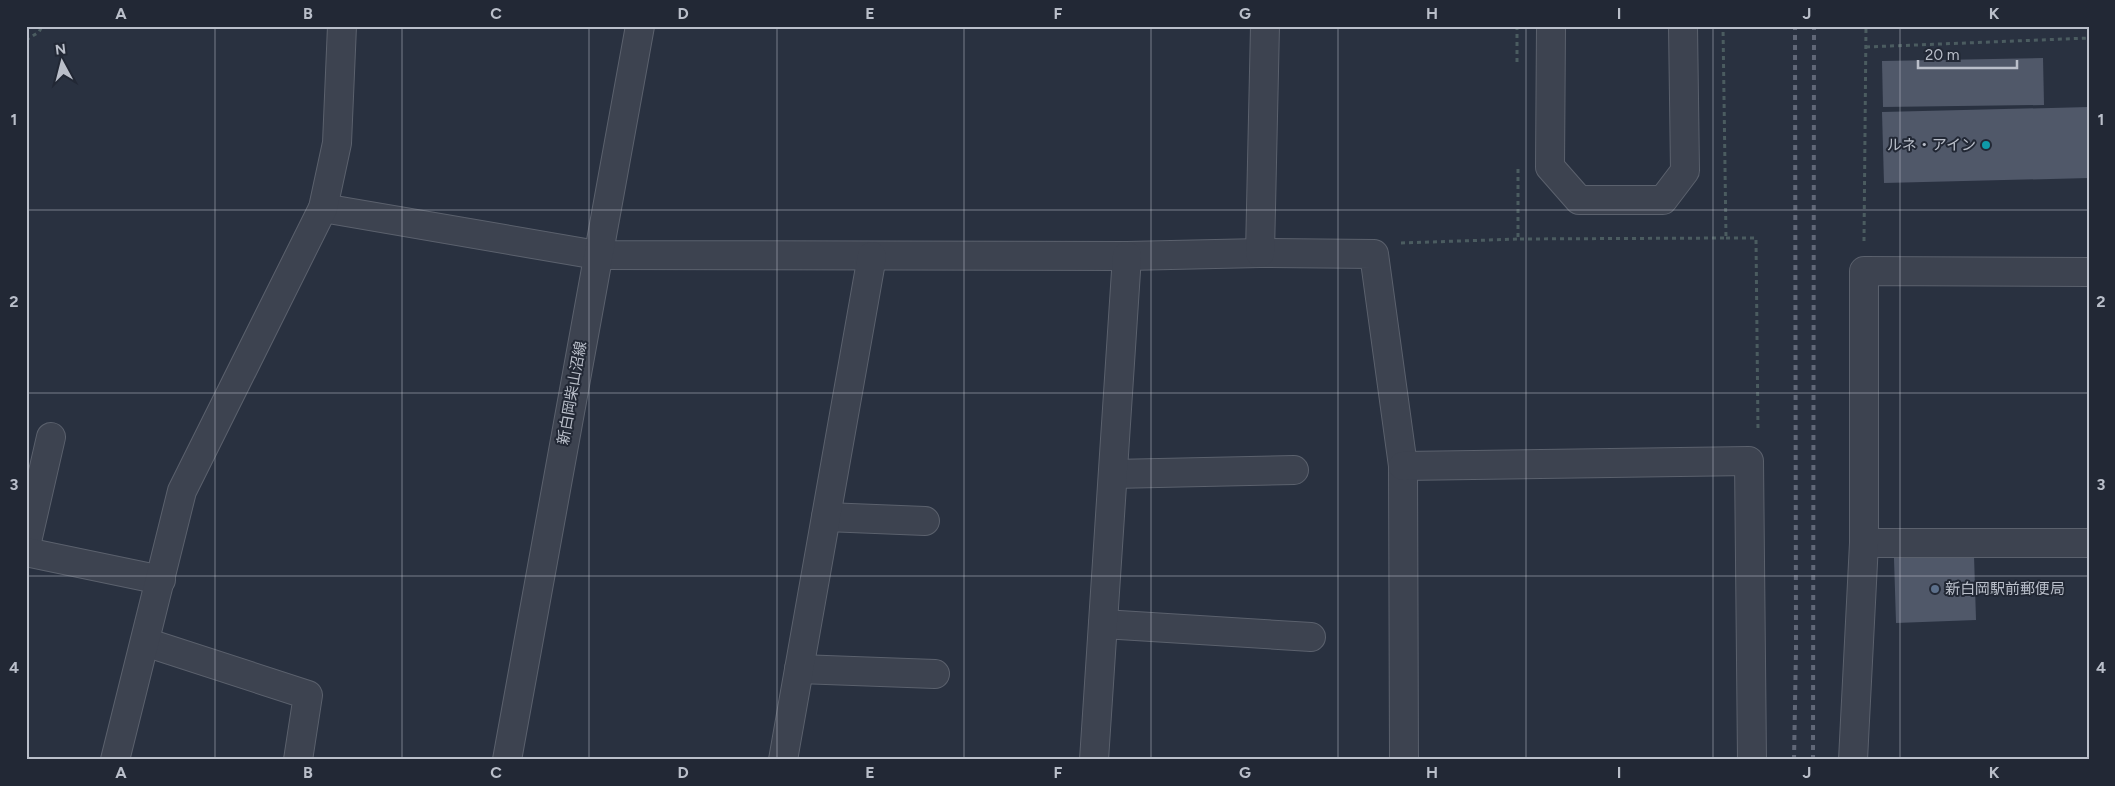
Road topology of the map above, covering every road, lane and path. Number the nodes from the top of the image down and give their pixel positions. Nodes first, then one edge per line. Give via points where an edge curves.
1 (42, 26) edge
2 (342, 26) edge
3 (640, 26) edge
4 (1265, 26) edge
5 (1551, 26) edge
6 (1683, 26) edge
7 (1866, 26) edge
8 (2089, 38) edge
9 (26, 40) edge
10 (1866, 47) junction
11 (323, 208) junction
12 (1518, 238) dead end
13 (1726, 238) dead end
14 (1260, 253) junction
15 (1374, 254) junction
16 (597, 255) junction
17 (872, 256) junction
18 (1127, 256) junction
19 (1864, 271) junction
20 (2089, 272) edge
21 (51, 437) dead end
22 (1748, 461) junction
23 (1404, 466) junction
24 (1294, 470) dead end
25 (1113, 474) junction
26 (826, 516) junction
27 (926, 521) dead end
28 (1864, 543) junction
29 (2089, 543) edge
30 (26, 546) edge
31 (26, 552) edge
32 (161, 580) junction
33 (1103, 624) junction
34 (1311, 638) dead end
35 (145, 642) junction
36 (799, 669) junction
37 (935, 674) dead end
38 (789, 759) edge
39 (115, 760) edge
40 (298, 760) edge
41 (506, 760) edge
42 (1094, 760) edge
43 (1404, 760) edge
44 (1752, 760) edge
45 (1853, 760) edge

1 - 9 path via 40,32
2 - 11 street via 337,143
3 - 16 street, 新白岡柴山沼線
4 - 14 street
5 - 6 street via 1550,167 1579,200 1662,200 1685,171
7 - 10 path
8 - 10 path
10 - 19 path
11 - 16 street
11 - 32 street via 182,491
12 - 15 path via 1400,243
13 - 22 path via 1756,238 1758,446
14 - 15 street
14 - 18 street
15 - 23 street
16 - 17 street
16 - 41 street, 新白岡柴山沼線
17 - 18 street
17 - 26 street
18 - 25 street
19 - 20 street
19 - 28 street
21 - 30 street
22 - 23 street
22 - 44 street
23 - 43 street
24 - 25 street
25 - 33 street
26 - 27 street
26 - 36 street
28 - 29 street
28 - 45 street
31 - 32 street
32 - 35 street
33 - 34 street
33 - 42 street
35 - 39 street
35 - 40 street via 308,695
36 - 37 street
36 - 38 street

